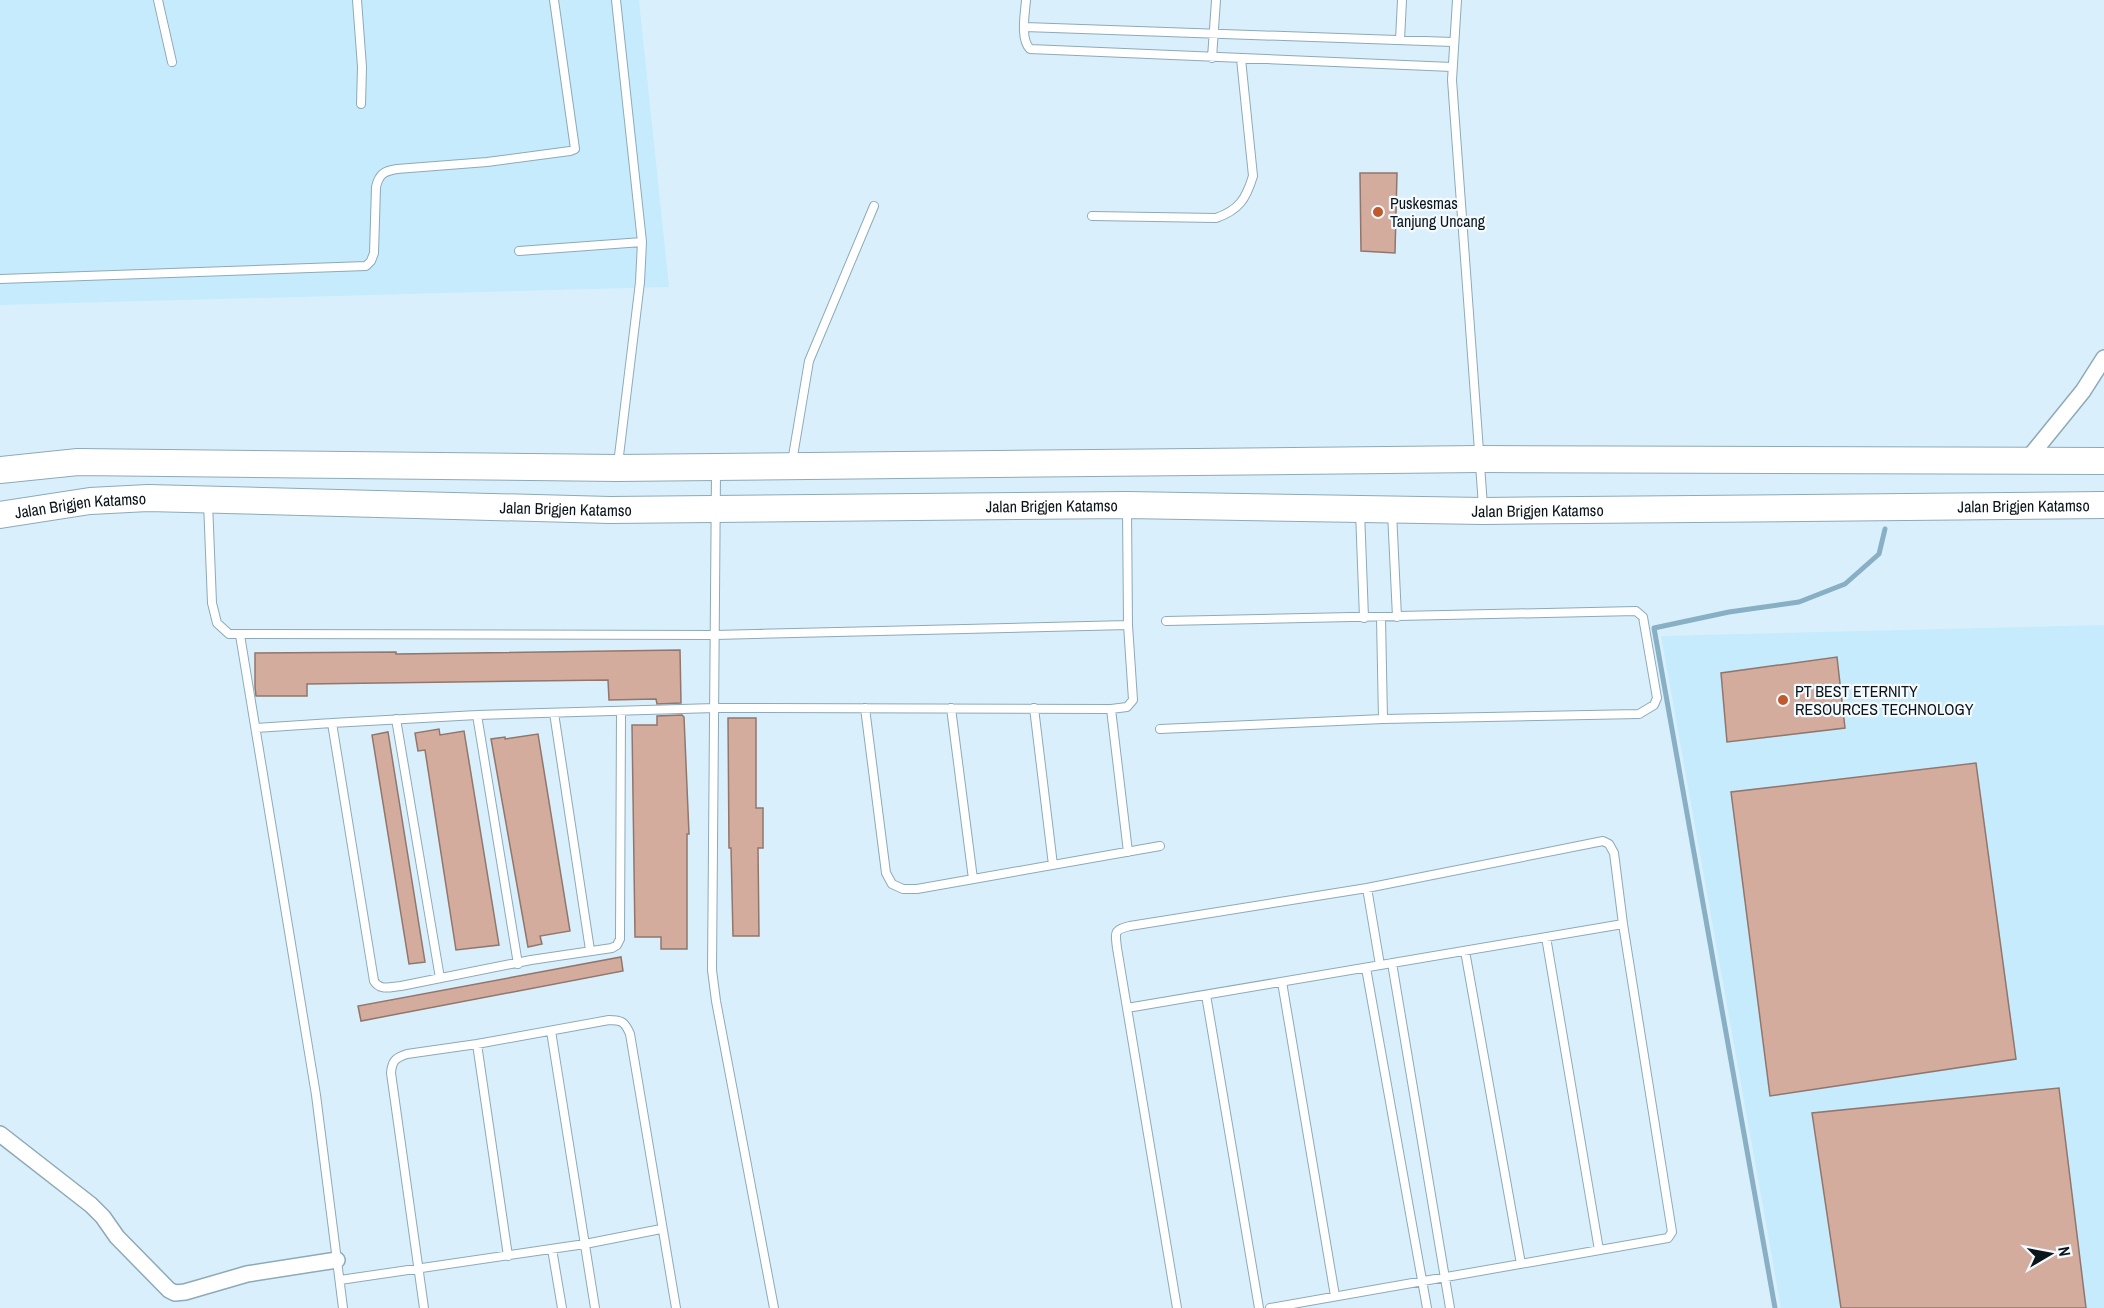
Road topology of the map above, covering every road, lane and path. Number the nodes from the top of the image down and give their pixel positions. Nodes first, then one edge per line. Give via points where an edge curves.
1 (158, 0) edge
2 (357, 0) edge
3 (554, 0) edge
4 (616, 0) edge
5 (1026, 0) edge
6 (1216, 0) edge
7 (1402, 0) edge
8 (1457, 0) edge
9 (1025, 27) junction
10 (1214, 34) junction
11 (1401, 40) junction
12 (1453, 42) junction
13 (1212, 58) junction
14 (1241, 59) junction
15 (172, 62) dead end
16 (1452, 67) junction
17 (361, 104) dead end
18 (874, 206) dead end
19 (1092, 216) dead end
20 (642, 242) junction
21 (519, 251) dead end
22 (0, 279) edge
23 (2104, 358) edge
24 (1480, 459) junction
25 (2027, 460) junction
26 (2104, 461) edge
27 (283, 465) junction
28 (792, 466) junction
29 (716, 467) junction
30 (617, 468) junction
31 (0, 470) edge
32 (207, 501) junction
33 (283, 502) junction
34 (1126, 505) junction
35 (2104, 505) edge
36 (1359, 509) junction
37 (716, 510) junction
38 (1392, 510) junction
39 (1483, 511) junction
40 (0, 515) edge
41 (1397, 617) junction
42 (1364, 618) junction
43 (1381, 618) junction
44 (1166, 621) dead end
45 (1128, 625) junction
46 (240, 635) junction
47 (715, 635) junction
48 (715, 708) junction
49 (865, 708) junction
50 (951, 708) junction
51 (1034, 708) junction
52 (1111, 709) junction
53 (621, 711) junction
54 (554, 713) junction
55 (477, 715) junction
56 (396, 719) junction
57 (1383, 719) junction
58 (332, 723) junction
59 (256, 728) junction
60 (1160, 729) dead end
61 (1160, 846) dead end
62 (1128, 852) junction
63 (1053, 865) junction
64 (973, 879) junction
65 (1367, 888) junction
66 (1623, 924) junction
67 (1546, 937) junction
68 (590, 950) junction
69 (1465, 951) junction
70 (1392, 963) junction
71 (518, 964) junction
72 (1380, 965) junction
73 (1366, 968) junction
74 (440, 978) junction
75 (1282, 982) junction
76 (1206, 995) junction
77 (1128, 1008) junction
78 (551, 1031) junction
79 (477, 1044) junction
80 (0, 1134) edge
81 (662, 1229) junction
82 (585, 1245) junction
83 (552, 1249) junction
84 (1599, 1251) junction
85 (508, 1256) junction
86 (337, 1260) junction
87 (1521, 1264) junction
88 (420, 1269) junction
89 (1444, 1277) junction
90 (340, 1280) junction
91 (1422, 1280) junction
92 (1335, 1296) junction
93 (343, 1308) edge
94 (424, 1308) edge
95 (562, 1308) edge
96 (595, 1308) edge
97 (676, 1308) edge
98 (774, 1308) edge
99 (1177, 1308) edge
100 (1259, 1308) edge
101 (1270, 1308) edge
102 (1427, 1308) edge
103 (1450, 1308) edge

1 - 15 lane
2 - 17 lane
3 - 22 lane via 575,149 383,173 376,187 374,253 366,266
4 - 20 lane
5 - 9 lane
6 - 10 lane
7 - 11 lane
8 - 12 lane
9 - 10 lane
9 - 13 lane via 1026,46 1030,49
10 - 11 lane
10 - 13 lane
11 - 12 lane
12 - 16 lane
13 - 14 lane
14 - 16 lane
14 - 19 lane via 1253,176 1248,193 1239,204 1230,213 1216,218
16 - 24 lane
18 - 28 lane via 808,361
20 - 21 lane
20 - 30 lane
23 - 25 street via 2083,391
24 - 25 highway
24 - 28 highway
24 - 39 lane
25 - 26 highway
27 - 30 highway
27 - 31 highway via 78,462
27 - 33 highway
28 - 29 highway
29 - 30 highway
29 - 37 lane
32 - 33 highway, Jalan Brigjen Katamso
32 - 40 highway, Jalan Brigjen Katamso via 90,501
32 - 46 lane via 212,603 217,623 229,634
33 - 37 highway, Jalan Brigjen Katamso
34 - 36 highway, Jalan Brigjen Katamso
34 - 37 highway, Jalan Brigjen Katamso
34 - 45 lane
35 - 39 highway, Jalan Brigjen Katamso
36 - 38 highway, Jalan Brigjen Katamso
36 - 42 lane
37 - 47 lane
38 - 39 highway, Jalan Brigjen Katamso
38 - 41 lane
41 - 43 lane
41 - 57 lane via 1636,611 1644,617 1657,698 1654,705 1639,714
42 - 43 lane
42 - 44 lane
43 - 57 lane
45 - 47 lane
45 - 52 lane via 1133,700 1127,707
46 - 47 lane
46 - 59 lane
47 - 48 lane
48 - 49 lane
48 - 53 lane
48 - 98 lane via 712,970
49 - 50 lane
49 - 64 lane via 886,873 892,884 917,890
50 - 51 lane
50 - 64 lane
51 - 52 lane
51 - 63 lane
52 - 62 lane
53 - 54 lane
53 - 68 lane via 620,939 612,948
54 - 55 lane
54 - 68 lane
55 - 56 lane
55 - 71 lane
56 - 58 lane
56 - 74 lane
57 - 60 lane
58 - 59 lane
58 - 74 lane via 374,981 382,988
59 - 86 lane via 316,1095
61 - 62 lane
62 - 63 lane
63 - 64 lane
65 - 66 lane via 1603,841 1614,853
65 - 72 lane
65 - 77 lane via 1121,928 1115,933
66 - 67 lane
66 - 84 lane via 1672,1232 1668,1238
67 - 69 lane
67 - 84 lane
68 - 71 lane
69 - 70 lane
69 - 87 lane
70 - 72 lane
70 - 89 lane
71 - 74 lane
72 - 73 lane
73 - 75 lane
73 - 91 lane
75 - 76 lane
75 - 92 lane
76 - 77 lane
76 - 100 lane
77 - 99 lane
78 - 79 lane
78 - 81 lane via 609,1020 620,1020 626,1025
78 - 82 lane
79 - 85 lane
79 - 88 lane via 407,1054 392,1063 390,1073
80 - 86 street via 91,1205 117,1237 176,1293 247,1274
81 - 82 lane
81 - 97 lane
82 - 83 lane
82 - 96 lane
83 - 85 lane
83 - 95 lane
84 - 87 lane
85 - 88 lane
86 - 90 lane
87 - 89 lane
88 - 90 lane
88 - 94 lane
89 - 91 lane
89 - 103 lane
90 - 93 lane
91 - 92 lane
91 - 102 lane
92 - 101 lane

